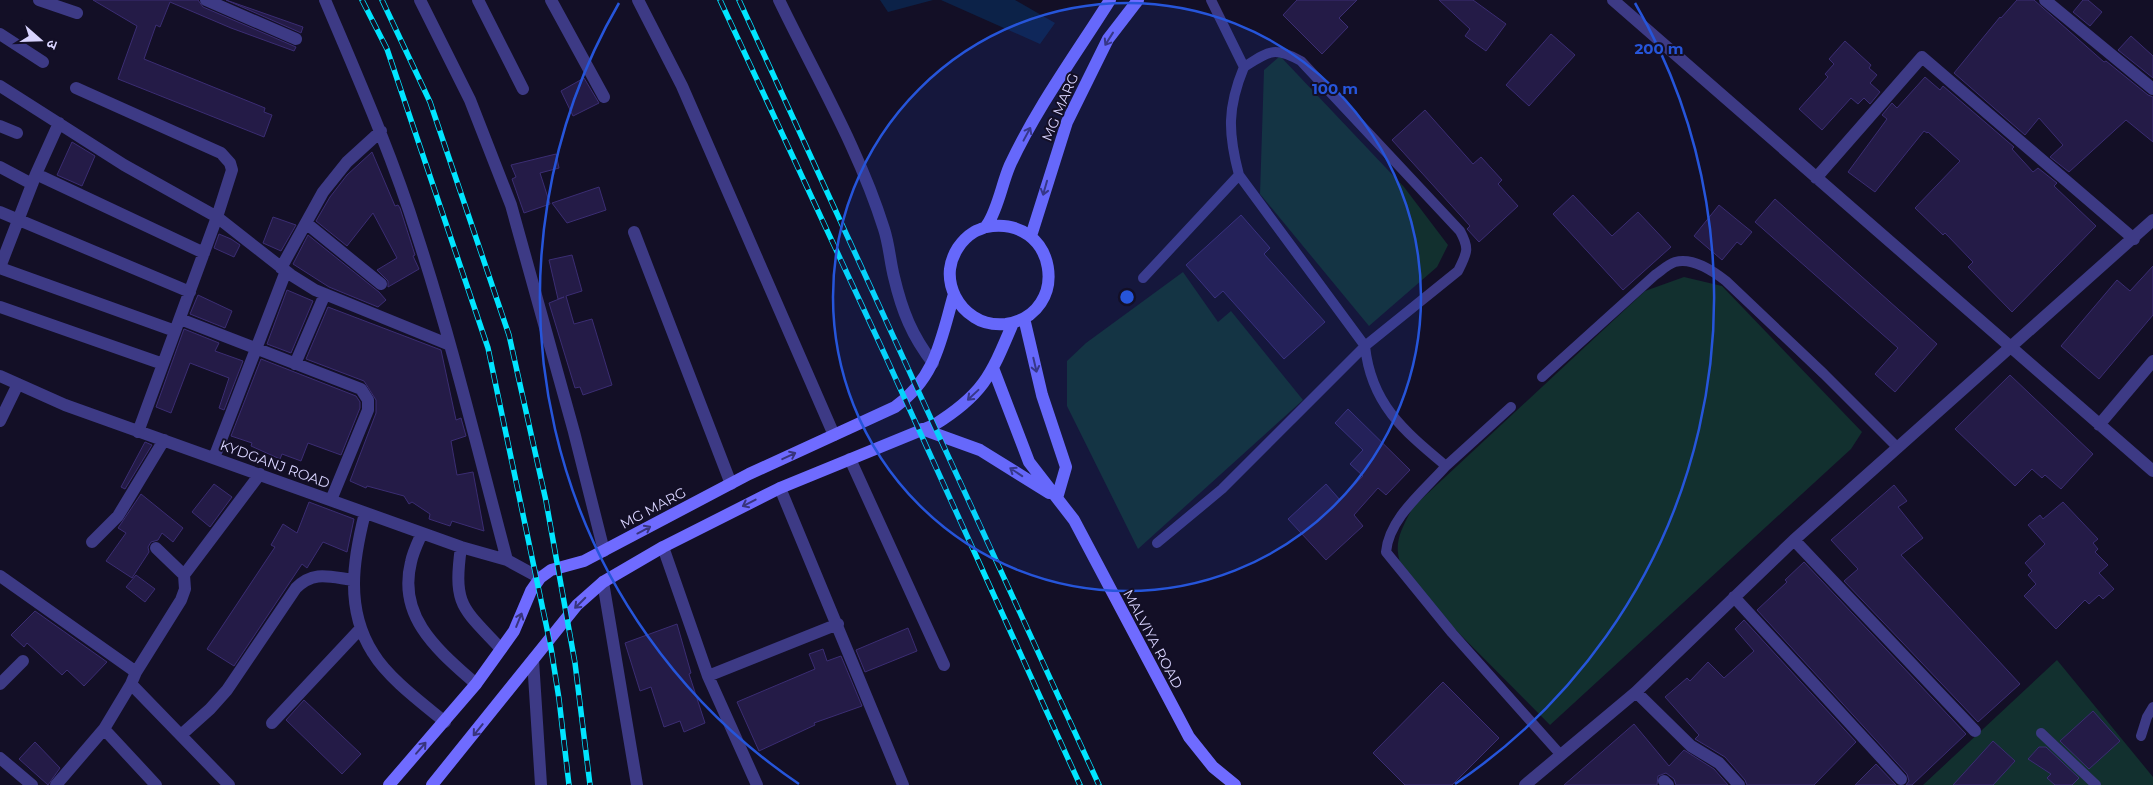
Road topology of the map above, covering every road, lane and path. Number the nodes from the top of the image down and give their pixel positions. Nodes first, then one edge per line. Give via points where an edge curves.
1 (39, 0) edge
2 (325, 0) edge
3 (420, 0) edge
4 (478, 0) edge
5 (550, 0) edge
6 (638, 0) edge
7 (779, 0) edge
8 (1109, 0) edge
9 (1138, 0) edge
10 (1211, 0) edge
11 (1613, 0) edge
12 (2045, 0) edge
13 (214, 2) edge
14 (77, 13) dead end
15 (0, 34) edge
16 (296, 39) dead end
17 (43, 62) dead end
18 (1244, 68) junction
19 (0, 86) edge
20 (76, 88) dead end
21 (523, 89) dead end
22 (2153, 89) edge
23 (604, 97) dead end
24 (60, 123) junction
25 (0, 126) edge
26 (381, 131) junction
27 (17, 133) dead end
28 (0, 167) edge
29 (1239, 175) junction
30 (1816, 178) junction
31 (34, 179) junction
32 (0, 212) edge
33 (217, 216) junction
34 (19, 219) junction
35 (2153, 220) edge
36 (306, 223) junction
37 (986, 226) junction
38 (634, 232) dead end
39 (1032, 236) junction
40 (2134, 239) junction
41 (204, 253) junction
42 (0, 267) edge
43 (284, 269) junction
44 (1143, 278) dead end
45 (381, 284) dead end
46 (190, 292) junction
47 (325, 294) junction
48 (954, 294) junction
49 (0, 307) edge
50 (1019, 320) junction
51 (177, 325) junction
52 (450, 345) junction
53 (1365, 346) junction
54 (2010, 348) junction
55 (255, 349) junction
56 (2153, 362) edge
57 (933, 363) junction
58 (163, 364) junction
59 (296, 364) junction
60 (993, 368) junction
61 (0, 376) edge
62 (1542, 377) dead end
63 (18, 384) junction
64 (1511, 407) dead end
65 (0, 421) edge
66 (2099, 425) junction
67 (922, 429) junction
68 (138, 432) junction
69 (834, 435) junction
70 (164, 440) junction
71 (1898, 448) junction
72 (214, 458) junction
73 (850, 459) junction
74 (1446, 466) junction
75 (2153, 472) edge
76 (260, 474) junction
77 (731, 484) junction
78 (780, 488) junction
79 (1057, 498) junction
80 (331, 500) junction
81 (365, 512) junction
82 (422, 533) junction
83 (1794, 540) junction
84 (92, 542) dead end
85 (1157, 543) dead end
86 (663, 546) junction
87 (461, 547) junction
88 (156, 548) dead end
89 (604, 551) junction
90 (507, 560) junction
91 (184, 575) junction
92 (0, 576) edge
93 (540, 578) junction
94 (353, 580) junction
95 (603, 582) junction
96 (1734, 596) junction
97 (838, 624) junction
98 (361, 628) junction
99 (501, 649) junction
100 (533, 660) junction
101 (23, 661) dead end
102 (944, 665) dead end
103 (708, 676) junction
104 (133, 678) junction
105 (0, 684) edge
106 (476, 684) junction
107 (1636, 692) junction
108 (2153, 707) edge
109 (445, 722) junction
110 (272, 723) dead end
111 (104, 729) junction
112 (1975, 732) dead end
113 (2041, 733) dead end
114 (181, 736) junction
115 (2140, 736) dead end
116 (1560, 754) junction
117 (0, 758) edge
118 (1901, 779) dead end
119 (32, 785) edge
120 (56, 785) edge
121 (156, 785) edge
122 (229, 785) edge
123 (389, 785) edge
124 (432, 785) edge
125 (541, 785) edge
126 (637, 785) edge
127 (757, 785) edge
128 (903, 785) edge
129 (1235, 785) edge
130 (1525, 785) edge
131 (1740, 785) edge
132 (2096, 785) edge

1 - 14 street
2 - 26 street
3 - 89 street via 470,100 511,205
4 - 21 street
5 - 23 street
6 - 69 street via 682,86
7 - 57 street via 860,167 885,230 906,319 916,342
37 -> 8 main road via 1010,165 1037,115
9 -> 39 main road, MG MARG via 1108,39 1067,122
10 - 18 lane
11 - 30 street
12 - 22 street
13 - 16 street
15 - 17 street
18 - 29 lane via 1234,92 1231,117 1230,142
18 - 53 lane via 1268,52 1287,53 1302,61 1460,231 1467,243 1466,254 1458,270
19 - 24 street
20 - 33 street via 220,153 232,170
24 - 31 street
24 - 33 street via 124,165
25 - 27 street
26 - 36 street via 347,162 323,192
26 - 52 street
28 - 31 street
29 - 44 lane
29 - 53 lane
30 - 40 street via 1922,57
30 - 54 street
31 - 34 street
31 - 41 street
32 - 34 street
33 - 41 street
33 - 43 street
34 - 42 street
34 - 46 street
35 - 40 street
36 - 43 street
36 - 45 street
37 - 39 main road via 1010,226
37 - 48 main road via 966,238 953,259 950,270
38 - 77 street
39 - 50 main road via 1046,255 1049,279 1042,302
40 - 54 street
41 - 46 street
42 - 51 street
43 - 47 street
43 - 55 street
46 - 51 street
47 - 52 street
47 - 59 street
48 - 50 main road via 968,313 978,320 989,323
48 - 57 main road, MG MARG
49 - 58 street
50 - 60 main road
50 -> 79 main road via 1066,466
51 - 55 street
51 - 58 street
52 - 90 street
53 - 74 lane via 1374,386 1402,430
53 - 85 lane via 1222,489
54 - 66 street
54 - 71 street
55 - 59 street
55 - 72 street
56 - 66 street
57 - 69 main road, MG MARG via 924,380 908,398
58 - 68 street
59 - 80 street via 361,389 368,400 368,410
60 -> 67 main road via 980,388 956,410
60 - 79 main road, MALVIYA ROAD via 1029,462
61 - 63 street, KYDGANJ ROAD
62 - 71 lane via 1655,275 1675,262 1690,262 1710,268 1726,281
63 - 65 street
63 - 68 street, KYDGANJ ROAD
64 - 74 lane
66 - 75 street
67 - 73 main road
79 -> 67 main road via 980,450
68 - 70 street, KYDGANJ ROAD
77 -> 69 main road, MG MARG
70 - 72 street, KYDGANJ ROAD
70 - 84 street via 118,516
71 - 83 street
72 - 76 street, KYDGANJ ROAD
73 - 78 main road
73 - 102 street
74 - 116 lane via 1394,524 1387,537 1386,552 1452,633
76 - 80 street, KYDGANJ ROAD
76 - 91 street
89 -> 77 main road, MG MARG
78 -> 86 main road
78 - 97 street
79 - 129 main road, MALVIYA ROAD via 1074,520 1189,737 1213,767
80 - 81 street, KYDGANJ ROAD
81 - 82 street, KYDGANJ ROAD
81 - 94 street via 356,548
82 - 87 street, KYDGANJ ROAD
82 - 106 street via 410,563 408,593 420,625 432,644
83 - 96 street
83 - 112 street
86 - 95 main road
86 - 103 street
87 - 90 street, KYDGANJ ROAD
87 - 99 street via 457,580 459,596 467,612
88 - 91 street
89 - 93 main road, MG MARG via 584,561 551,570
90 - 93 street, KYDGANJ ROAD
91 - 104 street via 185,589 181,600
92 - 104 street
99 -> 93 main road via 514,631
94 - 98 street
94 - 114 street via 318,575 305,578 227,690
95 -> 100 main road via 577,606
95 - 126 street
96 - 107 street
96 - 118 street
97 - 103 street
97 - 128 street
98 - 109 street via 373,654
98 - 110 street
99 - 106 main road
100 -> 124 main road
100 - 125 street
101 - 105 street
103 - 127 street
104 - 111 street
104 - 114 street
106 - 109 main road
107 - 116 street
107 - 131 street via 1691,746 1719,763
108 - 115 lane
123 -> 109 main road
111 - 120 street
111 - 121 street
113 - 132 lane
114 - 122 street
116 - 130 street
117 - 119 street

